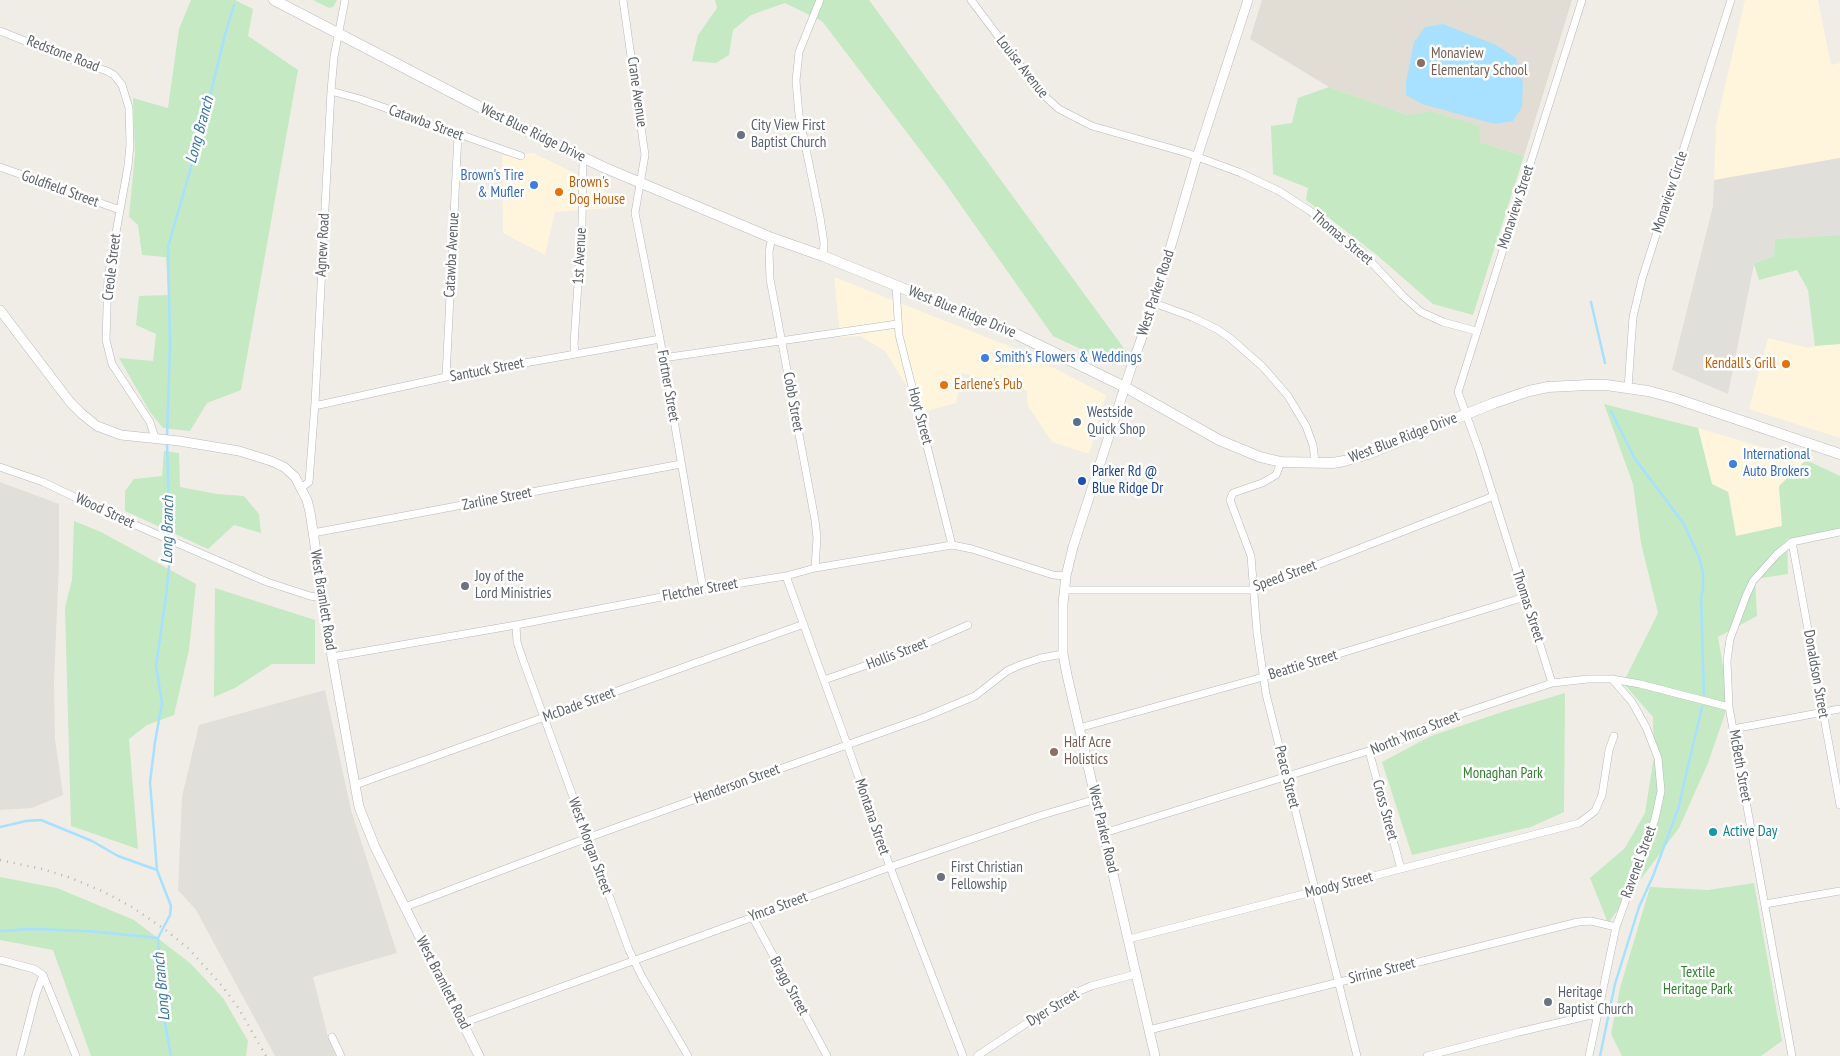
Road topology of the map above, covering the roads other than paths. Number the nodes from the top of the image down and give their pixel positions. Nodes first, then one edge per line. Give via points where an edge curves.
1 (274, 0) edge
2 (345, 0) edge
3 (623, 0) edge
4 (820, 0) edge
5 (971, 0) edge
6 (1248, 0) edge
7 (1582, 0) edge
8 (1731, 0) edge
9 (0, 31) edge
10 (338, 33) junction
11 (122, 85) joint
12 (331, 91) junction
13 (458, 134) junction
14 (521, 156) dead end
15 (583, 158) junction
16 (1197, 158) junction
17 (0, 168) edge
18 (640, 184) junction
19 (120, 210) junction
20 (772, 238) junction
21 (822, 256) junction
22 (896, 286) junction
23 (1154, 302) junction
24 (0, 310) edge
25 (897, 324) junction
26 (1476, 331) junction
27 (660, 338) junction
28 (782, 342) junction
29 (574, 353) junction
30 (663, 358) junction
31 (446, 377) junction
32 (1125, 387) junction
33 (1628, 388) junction
34 (315, 403) junction
35 (1467, 414) junction
36 (158, 438) junction
37 (1840, 454) edge
38 (1281, 462) junction
39 (1315, 462) junction
40 (681, 464) junction
41 (0, 467) edge
42 (302, 488) junction
43 (1494, 496) junction
44 (1840, 532) edge
45 (313, 533) junction
46 (1792, 542) junction
47 (952, 545) junction
48 (815, 568) junction
49 (786, 576) junction
50 (1066, 576) junction
51 (703, 589) junction
52 (1064, 590) junction
53 (1253, 590) junction
54 (1525, 597) junction
55 (322, 598) junction
56 (804, 624) junction
57 (516, 625) junction
58 (968, 626) dead end
59 (1063, 654) junction
60 (332, 657) junction
61 (1263, 677) junction
62 (1612, 679) junction
63 (824, 680) junction
64 (1552, 683) junction
65 (1729, 707) junction
66 (1840, 709) edge
67 (1823, 712) junction
68 (543, 718) junction
69 (1079, 728) junction
70 (1733, 728) junction
71 (1614, 736) dead end
72 (847, 744) junction
73 (1369, 751) junction
74 (1287, 777) junction
75 (354, 785) junction
76 (1096, 799) junction
77 (1840, 805) edge
78 (1104, 833) junction
79 (587, 838) junction
80 (890, 867) junction
81 (1401, 869) junction
82 (1316, 891) junction
83 (1840, 891) edge
84 (1764, 904) junction
85 (405, 907) junction
86 (752, 916) junction
87 (1616, 927) junction
88 (1129, 939) junction
89 (0, 960) edge
90 (634, 960) junction
91 (1136, 974) junction
92 (43, 975) junction
93 (1338, 982) junction
94 (1596, 1016) junction
95 (463, 1023) junction
96 (1149, 1030) junction
97 (332, 1037) dead end
98 (20, 1056) edge
99 (76, 1056) edge
100 (341, 1056) edge
101 (479, 1056) edge
102 (688, 1056) edge
103 (827, 1056) edge
104 (964, 1056) edge
105 (977, 1056) edge
106 (1155, 1056) edge
107 (1357, 1056) edge
108 (1427, 1056) edge
109 (1589, 1056) edge
110 (1792, 1056) edge

1 - 10 main road, West Blue Ridge Drive
2 - 10 street, Agnew Road
3 - 18 street, Crane Avenue via 644,144
4 - 21 street via 799,52 796,81 799,115 824,243
5 - 16 street, Louise Avenue via 1040,92 1058,109 1092,126
6 - 16 street, West Parker Road
7 - 26 street, Monaview Street
8 - 33 street, Monaview Circle via 1642,278 1633,317
9 - 11 street, Redstone Road via 107,71
10 - 12 street, Agnew Road
10 - 15 main road, West Blue Ridge Drive
11 - 19 street, Creole Street via 129,108 130,145
12 - 13 street, Catawba Street
12 - 34 street, Agnew Road
13 - 14 street, Catawba Street
13 - 31 street, Catawba Avenue
15 - 18 main road, West Blue Ridge Drive
15 - 29 street, 1st Avenue
16 - 23 street, West Parker Road
16 - 26 street, Thomas Street via 1241,173 1279,191 1318,216 1360,250 1421,312
17 - 19 street, Goldfield Street
18 - 20 main road, West Blue Ridge Drive
18 - 27 street, Fortner Street via 635,213
19 - 36 street, Creole Street via 108,277 107,347 112,364
20 - 21 main road, West Blue Ridge Drive
20 - 28 street, Cobb Street via 770,279
21 - 22 main road, West Blue Ridge Drive
22 - 25 street, Hoyt Street
22 - 32 main road, West Blue Ridge Drive via 1018,335
23 - 32 street, West Parker Road
23 - 39 street via 1217,330 1263,367 1288,396 1306,426 1314,445
24 - 36 street, West Bramlett Road via 70,402 89,420 121,435
25 - 28 street
25 - 47 street, Hoyt Street
26 - 35 street, Monaview Street via 1458,392
27 - 29 street, Santuck Street
27 - 30 street, Fortner Street
28 - 30 street
28 - 48 street, Cobb Street via 815,520
29 - 31 street, Santuck Street
30 - 40 street, Fortner Street
31 - 34 street, Santuck Street
32 - 38 main road, West Blue Ridge Drive via 1236,448
32 - 50 street, West Parker Road
33 - 35 main road, West Blue Ridge Drive via 1548,387
33 - 37 main road, West Blue Ridge Drive via 1674,398
34 - 42 street, Agnew Road via 309,482
35 - 39 main road, West Blue Ridge Drive via 1368,454 1338,462
35 - 43 street, Thomas Street
36 - 42 street, West Bramlett Road via 219,446 271,461 284,467
38 - 39 main road, West Blue Ridge Drive
38 - 53 street, Peace Street via 1276,475 1270,480 1237,491 1230,497 1251,556
40 - 45 street, Zarline Street
40 - 51 street, Fortner Street
41 - 55 street, Wood Street via 43,482 267,582
42 - 45 street, West Bramlett Road
43 - 53 street, Speed Street
43 - 54 street, Thomas Street
44 - 46 street, McBeth Street
45 - 55 street, West Bramlett Road
46 - 65 street, McBeth Street via 1753,582 1738,616 1727,661
46 - 67 street, Donaldson Street
47 - 48 street, Fletcher Street
47 - 50 street, Fletcher Street
48 - 49 street, Fletcher Street
49 - 51 street, Fletcher Street
49 - 56 street, Montana Street
50 - 52 street, West Parker Road
51 - 57 street, Fletcher Street
52 - 53 street, Speed Street
52 - 59 street, West Parker Road
53 - 61 street, Peace Street
54 - 61 street, Beattie Street
54 - 64 street, Thomas Street
55 - 60 street, West Bramlett Road
56 - 63 street, Montana Street
56 - 68 street, McDade Street
57 - 60 street, Fletcher Street
57 - 68 street, West Morgan Street via 523,660
58 - 63 street, Hollis Street
59 - 69 street, West Parker Road
59 - 72 street, Henderson Street via 1020,665 965,701
60 - 75 street, West Bramlett Road
61 - 69 street, Beattie Street
61 - 74 street, Peace Street
62 - 64 street, North Ymca Street
62 - 65 street, North Ymca Street
62 - 87 street, Ravenel Street via 1632,702 1646,727 1658,758 1661,781 1655,820
63 - 72 street, Montana Street
64 - 73 street, North Ymca Street via 1431,724 1397,742
65 - 70 street, McBeth Street
66 - 67 street
67 - 70 street
67 - 77 street, Donaldson Street
68 - 75 street, McDade Street
68 - 79 street, West Morgan Street
69 - 76 street, West Parker Road
70 - 84 street, McBeth Street
71 - 81 street, Moody Street via 1602,795 1595,811 1579,823
72 - 79 street, Henderson Street
72 - 80 street, Montana Street
73 - 74 street, North Ymca Street
73 - 81 street, Cross Street
74 - 78 street, North Ymca Street
74 - 82 street, Peace Street
75 - 85 street, West Bramlett Road via 368,833
76 - 78 street, West Parker Road
76 - 80 street, Ymca Street
78 - 88 street, West Parker Road
79 - 85 street, Henderson Street
79 - 90 street, West Morgan Street
80 - 86 street, Ymca Street
80 - 104 street, Montana Street
81 - 82 street, Moody Street
82 - 88 street, Moody Street
82 - 93 street, Peace Street
83 - 84 street
84 - 110 street, McBeth Street
85 - 95 street, West Bramlett Road
86 - 90 street, Ymca Street
86 - 103 street, Bragg Street
87 - 93 street, Sirrine Street via 1590,921 1578,922
87 - 94 street, Ravenel Street
88 - 91 street, West Parker Road
89 - 92 street via 34,969
90 - 95 street, Ymca Street
90 - 102 street, West Morgan Street
91 - 96 street, West Parker Road
91 - 105 street, Dyer Street via 1090,986 1068,996
92 - 98 street
92 - 99 street
93 - 96 street, Sirrine Street
93 - 107 street, Peace Street
94 - 108 street
94 - 109 street, Ravenel Street
95 - 101 street, West Bramlett Road
96 - 106 street, West Parker Road
97 - 100 street

